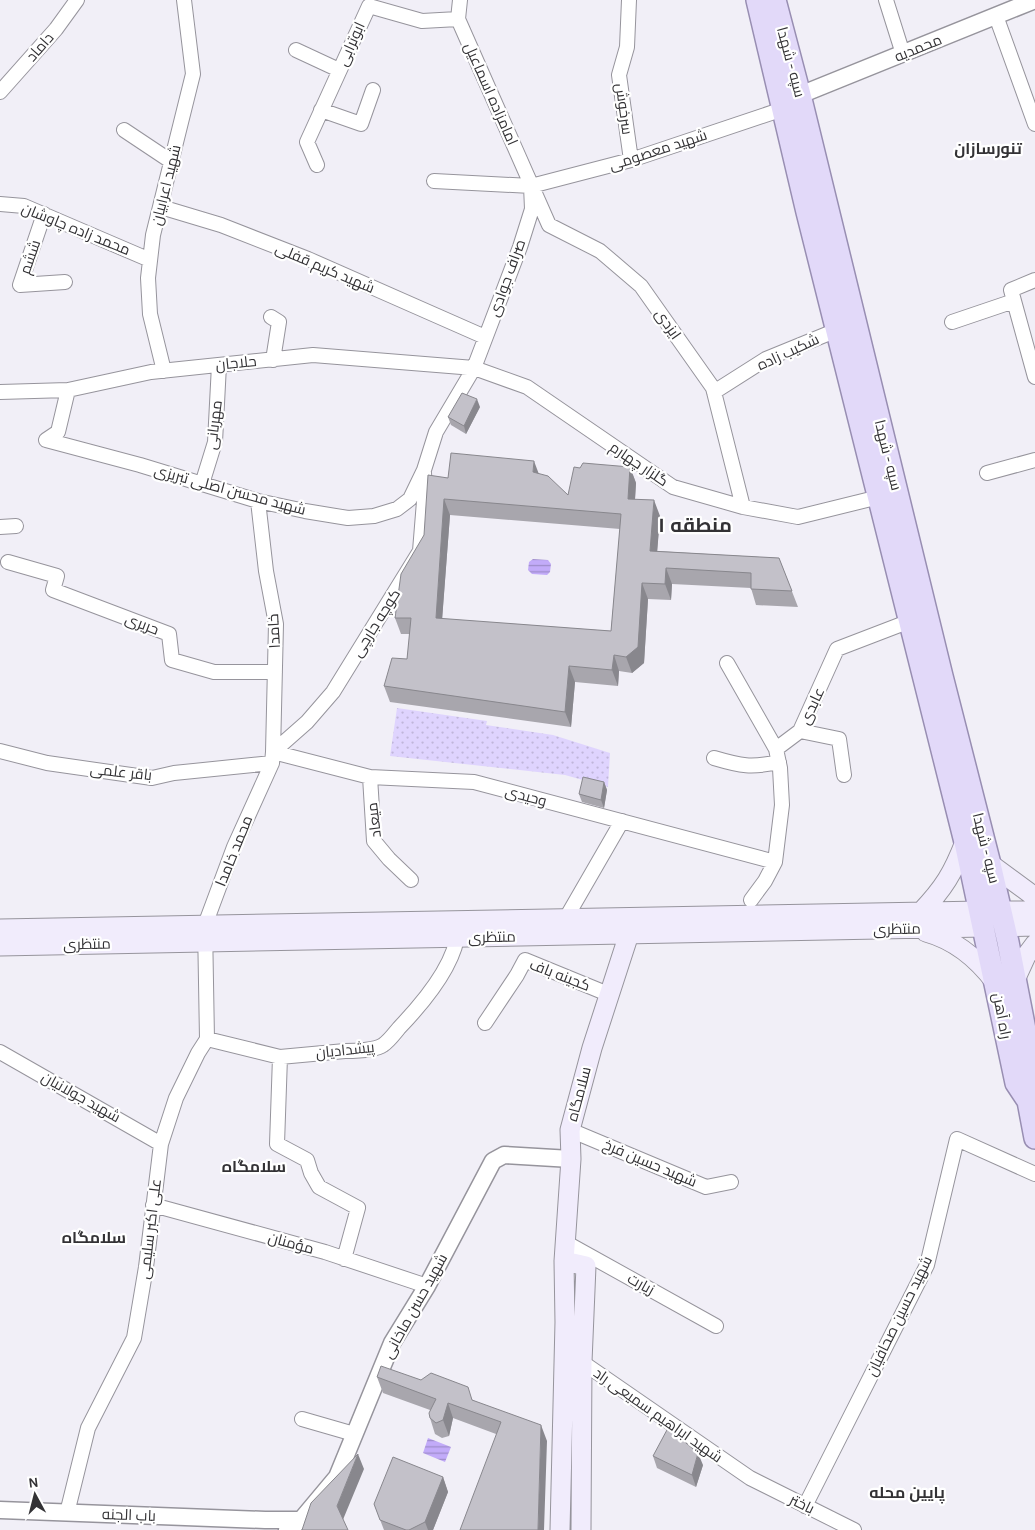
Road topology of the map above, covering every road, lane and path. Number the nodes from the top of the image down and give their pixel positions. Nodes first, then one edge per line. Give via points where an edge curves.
1 (77, 0) edge
2 (184, 0) edge
3 (460, 0) edge
4 (629, 0) edge
5 (757, 0) edge
6 (775, 0) edge
7 (886, 0) edge
8 (1035, 0) edge
9 (996, 16) junction
10 (458, 20) junction
11 (296, 50) dead end
12 (903, 54) junction
13 (339, 70) junction
14 (373, 90) dead end
15 (0, 92) edge
16 (800, 95) junction
17 (783, 109) junction
18 (322, 110) junction
19 (1035, 124) edge
20 (124, 130) dead end
21 (632, 160) junction
22 (172, 162) junction
23 (317, 164) dead end
24 (434, 181) dead end
25 (531, 186) junction
26 (0, 204) edge
27 (161, 207) junction
28 (44, 214) junction
29 (150, 260) junction
30 (1035, 280) edge
31 (65, 282) dead end
32 (1014, 301) junction
33 (272, 317) dead end
34 (952, 322) dead end
35 (837, 330) junction
36 (485, 338) junction
37 (273, 360) junction
38 (219, 365) junction
39 (474, 368) junction
40 (164, 371) junction
41 (1035, 377) edge
42 (68, 390) junction
43 (0, 392) edge
44 (714, 392) junction
45 (1035, 460) edge
46 (424, 470) junction
47 (987, 473) dead end
48 (202, 484) junction
49 (879, 497) junction
50 (258, 501) junction
51 (743, 506) junction
52 (0, 526) edge
53 (16, 526) dead end
54 (8, 562) dead end
55 (910, 621) junction
56 (728, 663) dead end
57 (275, 672) junction
58 (800, 731) junction
59 (0, 751) edge
60 (778, 756) junction
61 (273, 758) junction
62 (714, 758) dead end
63 (844, 775) dead end
64 (370, 777) junction
65 (622, 821) junction
66 (965, 842) junction
67 (774, 862) junction
68 (990, 864) junction
69 (411, 880) dead end
70 (1035, 897) edge
71 (751, 900) dead end
72 (1035, 911) edge
73 (566, 918) junction
74 (992, 919) junction
75 (917, 920) junction
76 (1035, 926) edge
77 (0, 929) edge
78 (458, 929) junction
79 (204, 934) junction
80 (628, 934) junction
81 (1035, 944) edge
82 (0, 946) edge
83 (1006, 981) junction
84 (608, 994) junction
85 (485, 1023) dead end
86 (207, 1039) junction
87 (0, 1052) edge
88 (280, 1057) junction
89 (570, 1130) junction
90 (1035, 1138) edge
91 (161, 1144) junction
92 (571, 1159) junction
93 (1035, 1174) edge
94 (731, 1182) dead end
95 (153, 1206) junction
96 (565, 1242) junction
97 (344, 1259) junction
98 (564, 1261) junction
99 (427, 1286) junction
100 (716, 1326) dead end
101 (564, 1360) junction
102 (582, 1362) junction
103 (302, 1419) dead end
104 (354, 1434) junction
105 (750, 1478) joint
106 (805, 1506) junction
107 (0, 1510) edge
108 (67, 1513) junction
109 (301, 1520) junction
110 (287, 1530) edge
111 (560, 1530) edge
112 (581, 1530) edge
113 (854, 1530) edge

1 - 15 street, داماد via 56,29
2 - 22 street, شهید اعرابیان via 193,74
3 - 10 street, امامزاده اسماعیل
4 - 21 street, سرخوش via 627,47 619,76
5 - 17 main road, سپه - شهدا
6 - 16 main road, سپه - شهدا
7 - 12 street
8 - 9 street, محمدیه
9 - 12 street, محمدیه
9 - 19 street
10 - 13 street, ابوترابی via 422,21 369,6
10 - 25 street, امامزاده اسماعیل
11 - 13 street
12 - 16 street, محمدیه
13 - 18 street, ابوترابی
14 - 18 street via 361,124
16 - 68 main road, سپه - شهدا
17 - 21 street, شهید معصومی
17 - 35 main road, سپه - شهدا
18 - 23 street, ابوترابی via 307,142
20 - 22 street
21 - 25 street, شهید معصومی
22 - 27 street, شهید اعرابیان
24 - 25 street, شهید معصومی
25 - 36 street, صراف جوادی via 532,209
25 - 44 street, ایزدی via 549,225 600,251 641,286
26 - 28 street, محمد زاده چاوشان via 24,206
27 - 29 street, شهید اعرابیان
27 - 36 street, شهید کریم قفلی via 221,225 301,256
28 - 29 street, محمد زاده چاوشان
28 - 31 street, ششم via 20,285
29 - 40 street, شهید اعرابیان via 150,314
30 - 32 street via 1011,290
32 - 34 street
32 - 41 street
33 - 37 street via 279,322
35 - 44 street, شکیب زاده via 766,359
35 - 49 main road, سپه - شهدا
36 - 39 street, صراف جوادی
37 - 38 street, حلاجان
37 - 39 street, حلاجان via 313,355
38 - 40 street, حلاجان
38 - 48 street, مهربانی via 215,442
39 - 46 street, صراف جوادی via 436,432
39 - 51 street, گلزار چهارم via 527,387 673,486
40 - 42 street, حلاجان
42 - 43 street, حلاجان
42 - 48 street, شهید محسن اصلی تبریزی via 58,432 46,440
44 - 51 street, ایزدی
45 - 47 street
46 - 50 street, شهید محسن اصلی تبریزی via 410,499 397,509 374,516 348,518
46 - 61 street, کوچه جارچی via 420,551 333,692
48 - 50 street, شهید محسن اصلی تبریزی
49 - 51 street, گلزار چهارم via 798,517
49 - 55 main road, سپه - شهدا
50 - 57 street, خامدا via 276,624
52 - 53 street
54 - 57 street, حریری via 57,576 52,590 169,634 172,660 214,672
55 - 58 street, عابدی via 838,649
55 - 66 main road, سپه - شهدا
56 - 60 street
57 - 61 street, خامدا
58 - 60 street, عابدی
58 - 63 street via 839,739
59 - 61 street, باقر علمی via 47,763 152,778
60 - 62 street via 757,767
60 - 67 street via 782,805
61 - 64 street, وحیدی
61 - 79 street, محمد خامدا via 234,847
64 - 65 street, وحیدی via 474,782
64 - 69 street, میعاد via 374,841
65 - 67 street, وحیدی
65 - 73 street
66 - 74 main road, سپه - شهدا
66 - 75 main road via 955,868
67 - 71 street
68 - 70 main road
68 - 74 main road, سپه - شهدا
72 - 74 main road
73 - 75 main road, منتظری
73 - 78 main road, منتظری
74 - 75 main road, منتظری
74 - 76 main road
74 - 83 main road, راه آهن
75 - 80 main road, منتظری
75 - 83 main road via 932,934 961,948
77 - 79 main road, منتظری
78 - 79 main road, منتظری
78 - 80 main road, منتظری
78 - 88 street, پیشدادیان via 448,964 418,1008 382,1046
79 - 82 main road, منتظری
79 - 86 street
80 - 84 main road, سلامگاه
81 - 83 main road
83 - 90 main road, راه آهن via 1034,1076 1028,1101
84 - 85 street, کجینه باف via 525,960
84 - 89 main road, سلامگاه
86 - 88 street, پیشدادیان
86 - 91 street, علی اکبر سلیمی via 176,1098
87 - 91 street, شهید جولانیان
88 - 97 street via 277,1144 307,1160 319,1187 358,1208
89 - 92 main road, سلامگاه
89 - 94 street, شهید حسین فرخ via 706,1187
91 - 95 street, علی اکبر سلیمی
92 - 96 main road, سلامگاه
92 - 99 street, شهید حسن ماخانی via 504,1155 493,1161
93 - 106 street, شهید حسین صحافیان via 957,1139 927,1265
95 - 97 street, مؤمنان
95 - 108 street, علی اکبر سلیمی via 134,1338 88,1428
96 - 98 main road, سلامگاه
96 - 100 street, زیارت
97 - 99 street, مؤمنان
98 - 101 main road, سلامگاه
98 - 102 main road via 586,1266
99 - 104 street, شهید حسن ماخانی via 392,1344
101 - 102 street, شهید ابراهیم سمیعی راد
101 - 111 main road, سلامگاه
102 - 105 street, شهید ابراهیم سمیعی راد
102 - 112 main road
103 - 104 street
104 - 109 street, شهید حسن ماخانی via 337,1477
105 - 106 street, باختر
106 - 113 street, باختر
107 - 108 street, باب الجنه
108 - 109 street, باب الجنه
109 - 110 street

